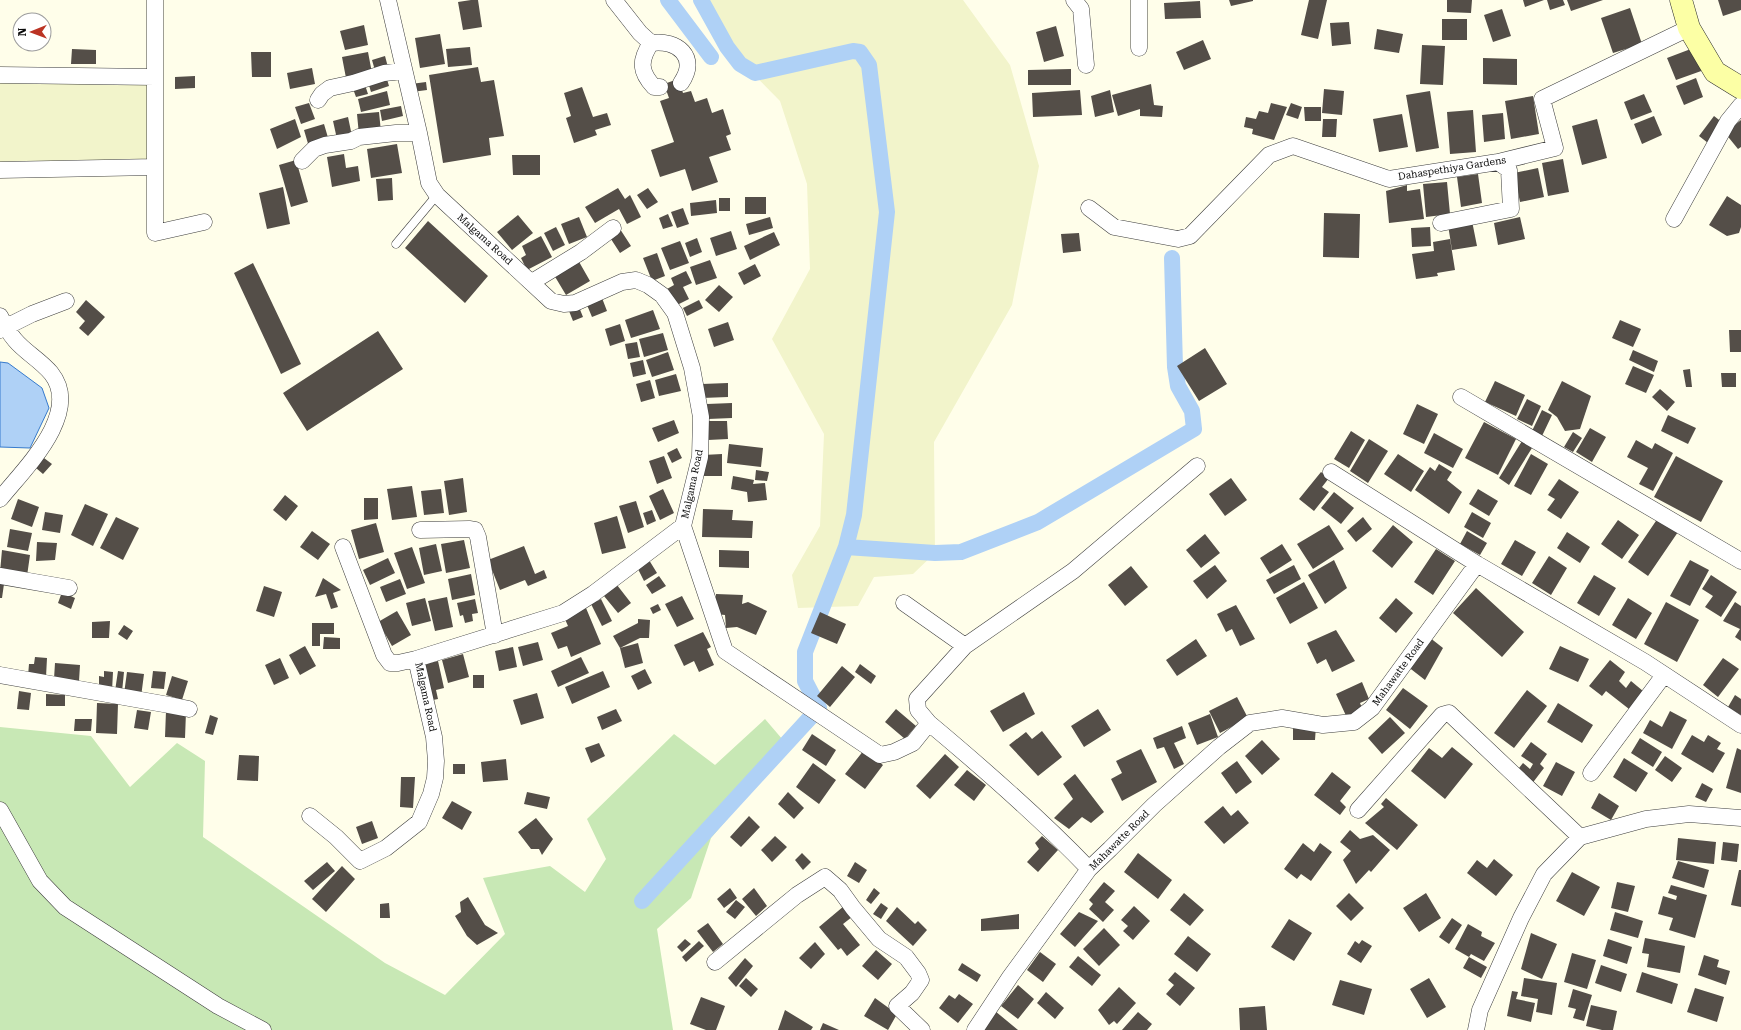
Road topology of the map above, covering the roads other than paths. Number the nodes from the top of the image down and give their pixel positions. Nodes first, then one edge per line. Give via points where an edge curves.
1 (155, 0) edge
2 (388, 0) edge
3 (614, 0) edge
4 (1074, 0) edge
5 (1139, 0) edge
6 (1681, 0) edge
7 (1689, 28) junction
8 (651, 44) junction
9 (1139, 48) dead end
10 (1086, 65) dead end
11 (404, 71) junction
12 (0, 75) edge
13 (155, 77) junction
14 (681, 82) dead end
15 (660, 87) dead end
16 (1741, 88) edge
17 (318, 100) dead end
18 (1741, 105) edge
19 (420, 132) junction
20 (302, 161) dead end
21 (1498, 162) junction
22 (155, 167) junction
23 (0, 170) edge
24 (437, 195) junction
25 (1089, 208) dead end
26 (1674, 219) dead end
27 (204, 222) dead end
28 (1441, 223) dead end
29 (613, 228) dead end
30 (396, 244) dead end
31 (532, 282) junction
32 (66, 301) dead end
33 (2, 325) edge
34 (1461, 396) dead end
35 (1198, 466) dead end
36 (1331, 472) dead end
37 (0, 499) edge
38 (683, 526) junction
39 (420, 530) dead end
40 (343, 547) dead end
41 (1741, 561) edge
42 (1477, 564) junction
43 (0, 576) edge
44 (69, 588) dead end
45 (904, 603) dead end
46 (495, 635) junction
47 (965, 646) junction
48 (416, 659) junction
49 (0, 675) edge
50 (1664, 675) junction
51 (189, 709) dead end
52 (929, 723) junction
53 (1741, 725) edge
54 (1591, 773) dead end
55 (0, 810) edge
56 (1358, 810) dead end
57 (310, 816) dead end
58 (1741, 818) edge
59 (1580, 838) junction
60 (1089, 868) junction
61 (715, 962) dead end
62 (263, 1030) edge
63 (922, 1030) edge
64 (975, 1030) edge
65 (1476, 1030) edge

1 - 13 street
2 - 11 street, Malgama Road
3 - 8 street
4 - 10 street via 1081,9
5 - 9 street
6 - 7 street
7 - 16 street via 1715,72
7 - 21 street, Dahaspethiya Gardens via 1542,99 1555,148
8 - 14 street via 674,45 681,50 687,62 685,77
8 - 15 street via 642,61 644,73 654,87
11 - 17 street via 384,73 330,88
11 - 19 street, Malgama Road
12 - 13 street
13 - 22 street
18 - 26 street via 1728,121
19 - 20 street via 359,137 351,141 325,145 314,149
19 - 24 street, Malgama Road via 429,183
21 - 25 street, Dahaspethiya Gardens via 1390,179 1293,146 1269,155 1190,236 1178,239 1114,227
21 - 28 street via 1509,170 1511,209
22 - 23 street
22 - 27 street via 155,233
24 - 30 lane
24 - 31 street, Malgama Road
29 - 31 street via 581,252
31 - 38 street, Malgama Road via 551,301 564,304 575,303 622,282 636,280 662,295 675,314 692,368 701,417 700,456
32 - 33 street
33 - 37 street via 52,374 58,383 60,394 57,419 45,444
34 - 41 street
35 - 47 street via 1073,571
36 - 42 street
38 - 46 street, Malgama Road via 593,594 563,613
38 - 52 street via 725,651 880,756 913,743
39 - 46 street via 475,530
40 - 48 street via 384,655 390,663
42 - 50 street
42 - 60 street, Mahawatte Road via 1372,708 1354,722 1323,725 1282,718 1250,723 1154,805
43 - 44 street
45 - 47 street
46 - 48 street, Malgama Road
47 - 52 street via 917,699 918,710
48 - 57 street, Malgama Road via 434,737 436,761 431,794 419,822 386,848 360,861
49 - 51 street
50 - 53 street
50 - 54 street
52 - 60 street via 998,782
55 - 62 street via 40,881 65,907 218,1006
56 - 59 street via 1442,715 1449,713
58 - 59 street via 1689,814 1653,818
59 - 65 street via 1544,874 1483,1003
60 - 64 street, Mahawatte Road
61 - 63 street via 797,894 825,878 840,890 879,939 906,957 918,973 920,980 912,993 897,1006

